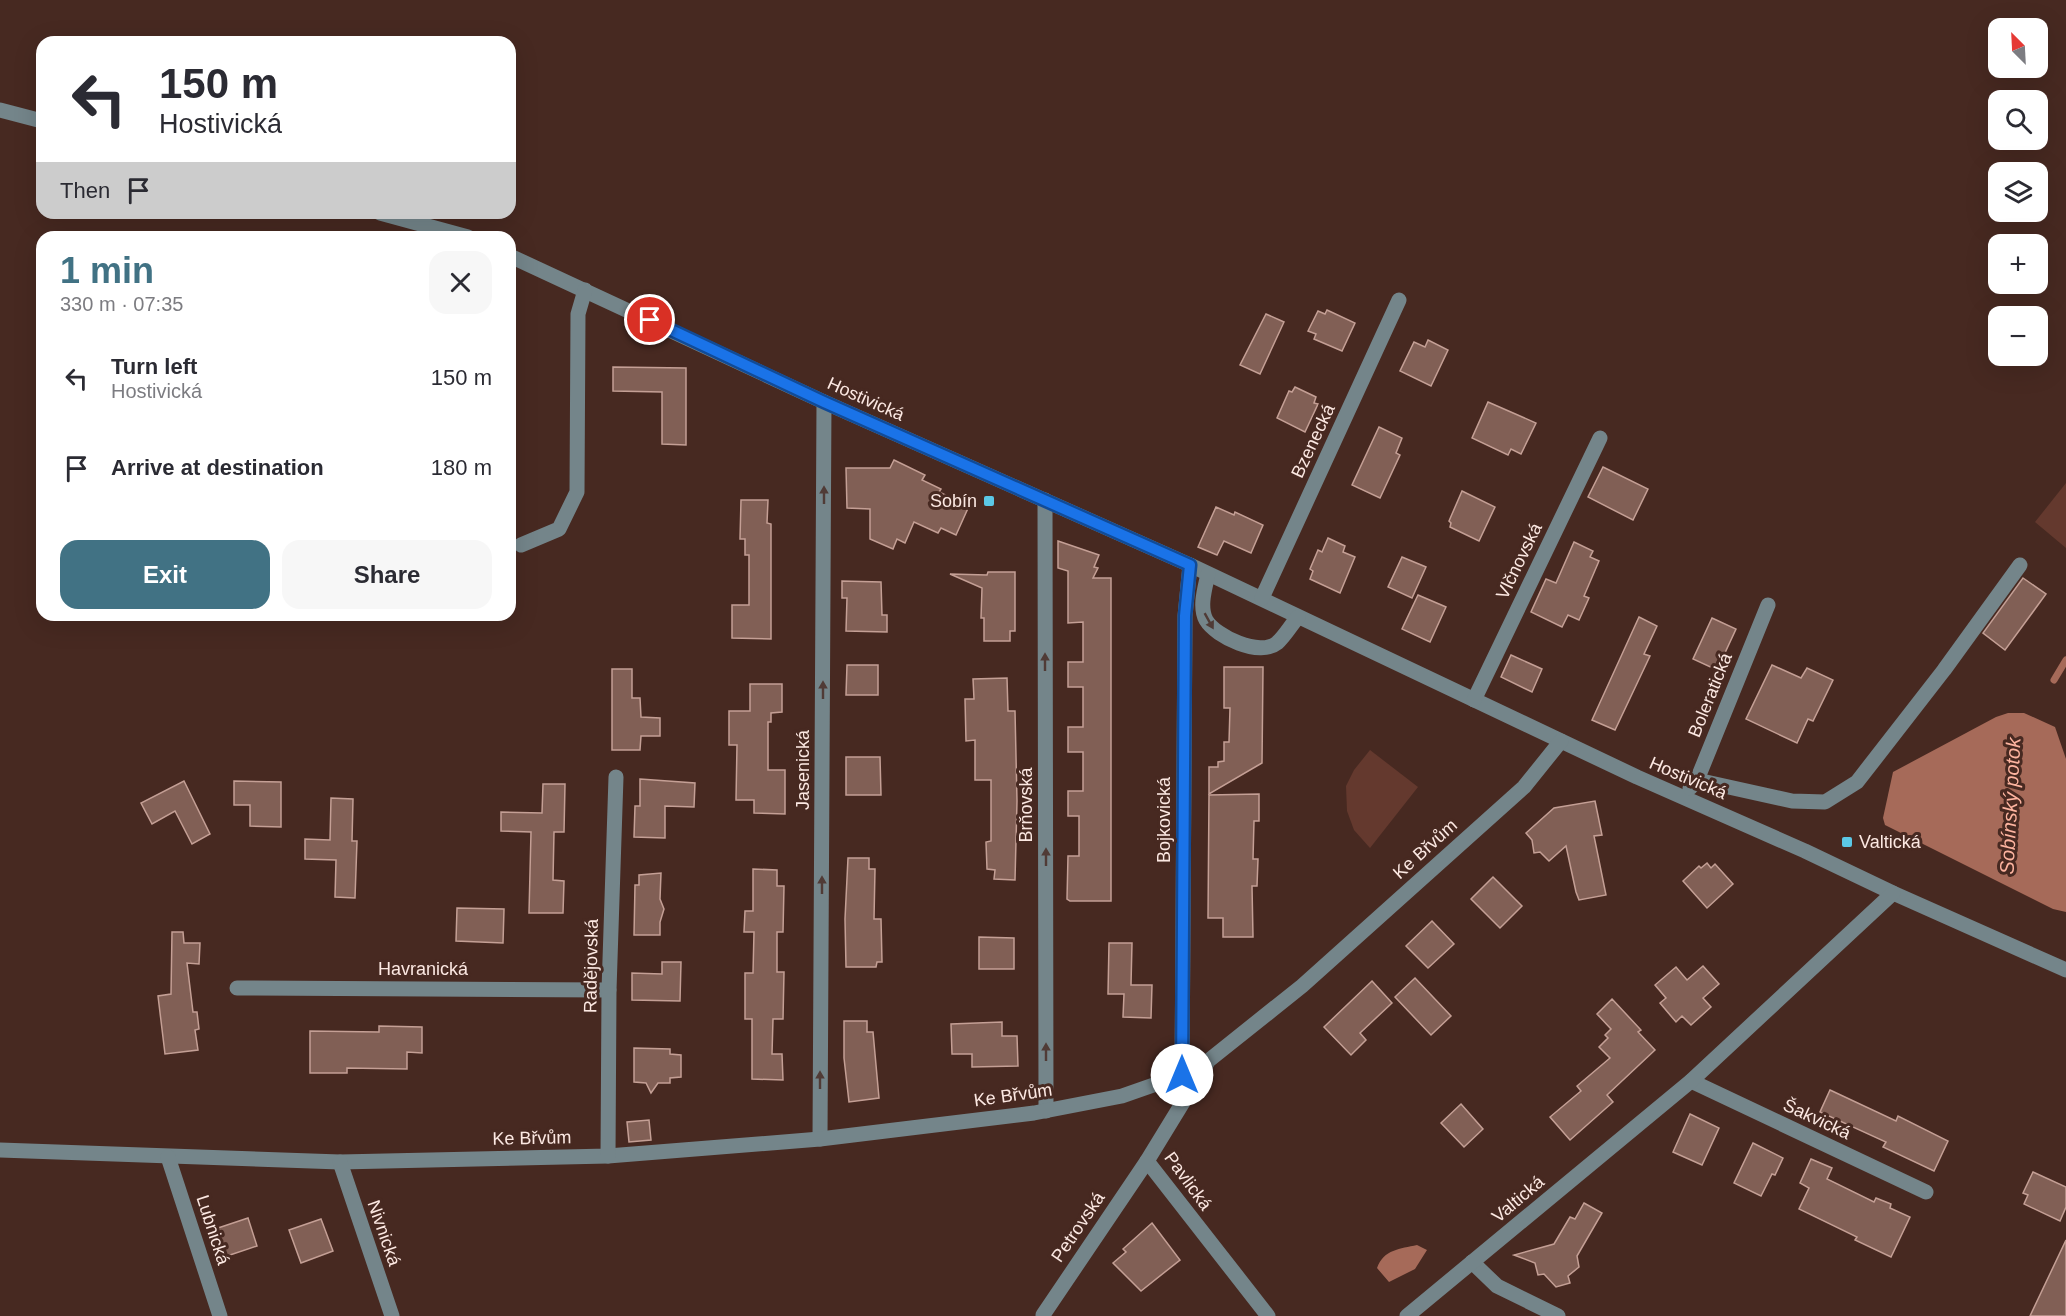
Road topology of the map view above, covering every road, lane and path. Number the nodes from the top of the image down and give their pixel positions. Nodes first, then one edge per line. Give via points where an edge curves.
1 (0, 110) edge
2 (36, 119) edge
3 (402, 219) edge
4 (445, 231) edge
5 (516, 259) edge
6 (585, 290) junction
7 (1399, 300) dead end
8 (824, 402) junction
9 (1600, 438) dead end
10 (1045, 500) junction
11 (521, 545) dead end
12 (1190, 565) junction
13 (2020, 565) dead end
14 (1208, 574) junction
15 (1262, 598) junction
16 (1768, 605) dead end
17 (1298, 617) junction
18 (1474, 700) junction
19 (1561, 741) junction
20 (616, 777) dead end
21 (1697, 780) junction
22 (1682, 796) junction
23 (1893, 893) junction
24 (2066, 970) edge
25 (237, 988) dead end
26 (609, 990) junction
27 (1208, 1061) junction
28 (1182, 1075) junction
29 (1691, 1081) junction
30 (1046, 1111) junction
31 (820, 1139) junction
32 (0, 1150) edge
33 (608, 1156) junction
34 (168, 1157) junction
35 (1147, 1161) junction
36 (340, 1162) junction
37 (1926, 1192) dead end
38 (1472, 1262) junction
39 (1043, 1315) edge
40 (220, 1316) edge
41 (392, 1316) edge
42 (1268, 1316) edge
43 (1407, 1316) edge
44 (1558, 1316) edge

1 - 2 street
3 - 4 street
5 - 6 street, Hostivická
6 - 8 street, Hostivická
6 - 11 street via 578,314 577,492 559,529
7 - 15 street, Bzenecká
8 - 10 street, Hostivická
31 -> 8 street, Jasenická
9 - 18 street, Vlčnovská
10 - 12 street, Hostivická
30 -> 10 street, Brňovská
12 - 14 street, Hostivická
12 - 28 street, Bojkovická via 1185,616
13 - 21 street, Hostivická via 1857,782 1826,802 1792,801
14 - 15 street, Hostivická
14 -> 17 street via 1203,607 1205,619 1216,633 1248,647 1262,648 1276,644
15 - 17 street, Hostivická
16 - 21 street, Boleratická
17 - 18 street, Hostivická
18 - 19 street, Hostivická
19 - 22 street, Hostivická
19 - 27 street, Ke Břvům via 1524,787 1302,986
20 - 26 street, Radějovská
21 - 22 street, Boleratická
22 - 23 street, Hostivická
23 - 24 street, Hostivická
23 - 29 street, Valtická
25 - 26 street, Havranická
26 - 33 street, Radějovská
27 - 28 street, Ke Břvům
27 - 35 street, Pavlická
28 - 30 street, Ke Břvům via 1122,1096
29 - 37 street, Šakvická
29 - 38 street, Valtická
30 - 31 street, Ke Břvům
31 - 33 street, Ke Břvům
32 - 34 street, Ke Břvům
33 - 36 street, Ke Břvům
34 - 36 street, Ke Břvům
34 - 40 street, Lubnická
35 - 39 street, Petrovská
35 - 42 street, Pavlická
36 - 41 street, Nivnická
38 - 43 street, Valtická
38 - 44 street via 1497,1286

